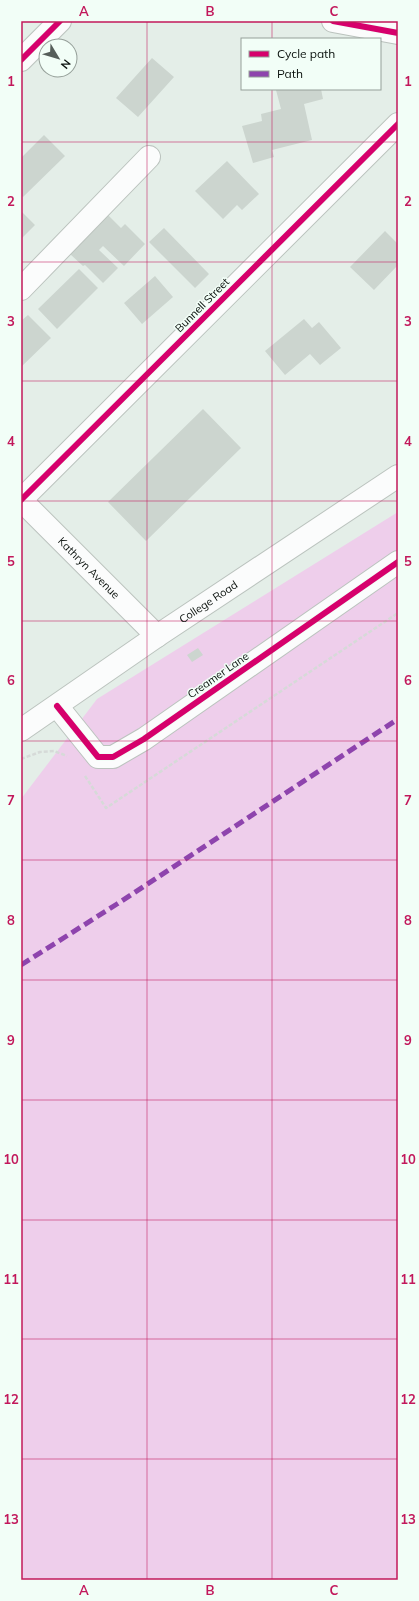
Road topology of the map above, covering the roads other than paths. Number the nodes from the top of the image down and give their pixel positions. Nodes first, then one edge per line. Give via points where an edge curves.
1 (60, 21) edge
2 (333, 21) edge
3 (398, 33) edge
4 (21, 60) edge
5 (398, 124) edge
6 (148, 157) dead end
7 (21, 289) edge
8 (398, 476) edge
9 (21, 500) edge
10 (398, 562) edge
11 (157, 636) junction
12 (57, 706) junction
13 (21, 730) edge

1 - 4 street
2 - 3 street
5 - 9 street, Bunnell Street
6 - 7 street
8 - 11 street, College Road
9 - 11 street, Kathryn Avenue
10 - 12 street, Creamer Lane via 144,739 113,757 98,757
11 - 12 street, College Road
12 - 13 street, College Road

